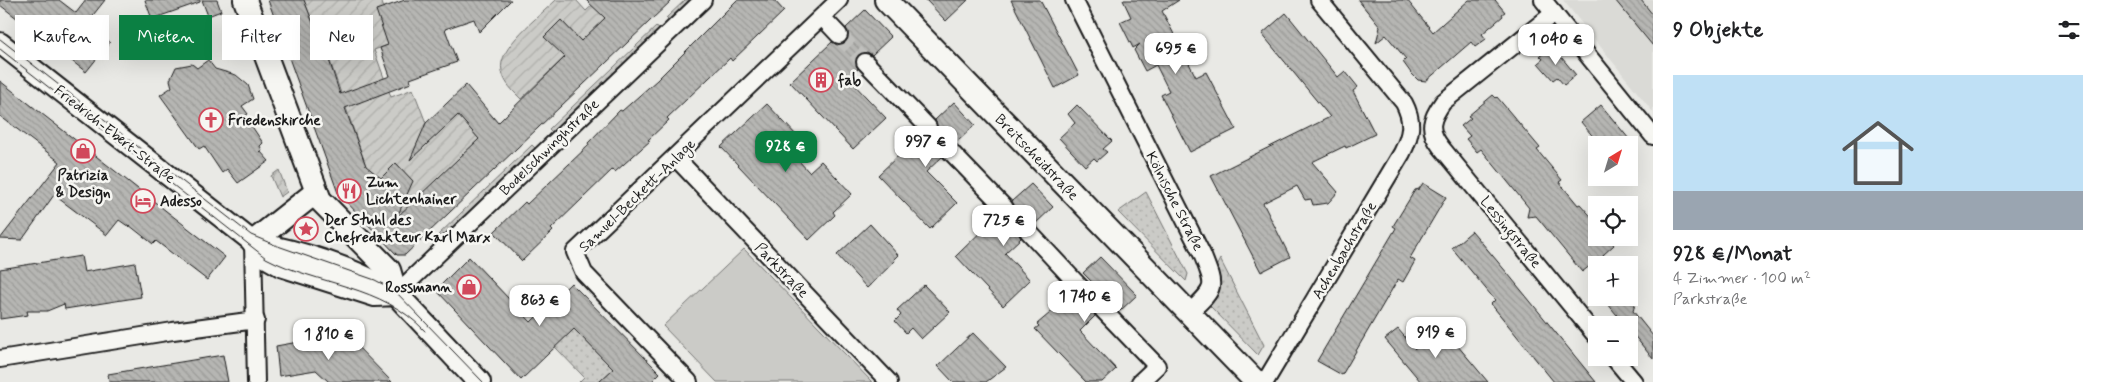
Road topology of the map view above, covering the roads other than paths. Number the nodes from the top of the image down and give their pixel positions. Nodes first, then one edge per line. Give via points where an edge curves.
1 (245, 0) edge
2 (703, 0) edge
3 (839, 0) edge
4 (886, 0) edge
5 (1074, 0) edge
6 (1319, 0) edge
7 (1543, 0) edge
8 (1554, 13) junction
9 (822, 17) junction
10 (839, 35) tunnel mouth
11 (0, 44) edge
12 (865, 62) tunnel mouth
13 (928, 127) tunnel mouth
14 (1653, 136) edge
15 (949, 150) tunnel mouth
16 (675, 157) junction
17 (316, 192) junction
18 (1005, 208) tunnel mouth
19 (1028, 232) tunnel mouth
20 (253, 242) junction
21 (1083, 290) tunnel mouth
22 (396, 294) junction
23 (1102, 310) tunnel mouth
24 (1189, 313) junction
25 (256, 320) junction
26 (1588, 326) edge
27 (0, 359) edge
28 (1621, 366) edge
29 (256, 382) edge
30 (479, 382) edge
31 (689, 382) edge
32 (889, 382) edge
33 (1140, 382) edge
34 (1256, 382) edge
35 (1265, 382) edge
36 (1634, 382) edge

1 - 17 main road
2 - 22 street, Bodelschwinghstraße
3 - 9 street, Samuel-Beckett-Anlage
4 - 24 main road, Breitscheidstraße
5 - 24 street, Kölnische Straße via 1213,281 1210,292
6 - 35 street, Achenbachstraße via 1404,103 1410,114 1411,126 1402,153
7 - 8 street
8 - 14 street
8 - 26 street, Lessingstraße via 1443,102 1431,126 1433,136
9 - 10 street
9 - 16 street, Samuel-Beckett-Anlage
11 - 20 street, Friedrich-Ebert-Straße
12 - 13 street
15 - 18 street
16 - 31 street, Samuel-Beckett-Anlage via 575,252 584,273
16 - 32 street, Parkstraße
17 - 20 main road
17 - 22 main road via 320,200 389,270
19 - 21 street
20 - 22 main road, Friedrich-Ebert-Straße via 267,257 281,265 375,295
20 - 25 street
22 - 30 main road
23 - 33 street via 1156,366
24 - 34 main road
25 - 27 street
25 - 29 street
28 - 36 street

